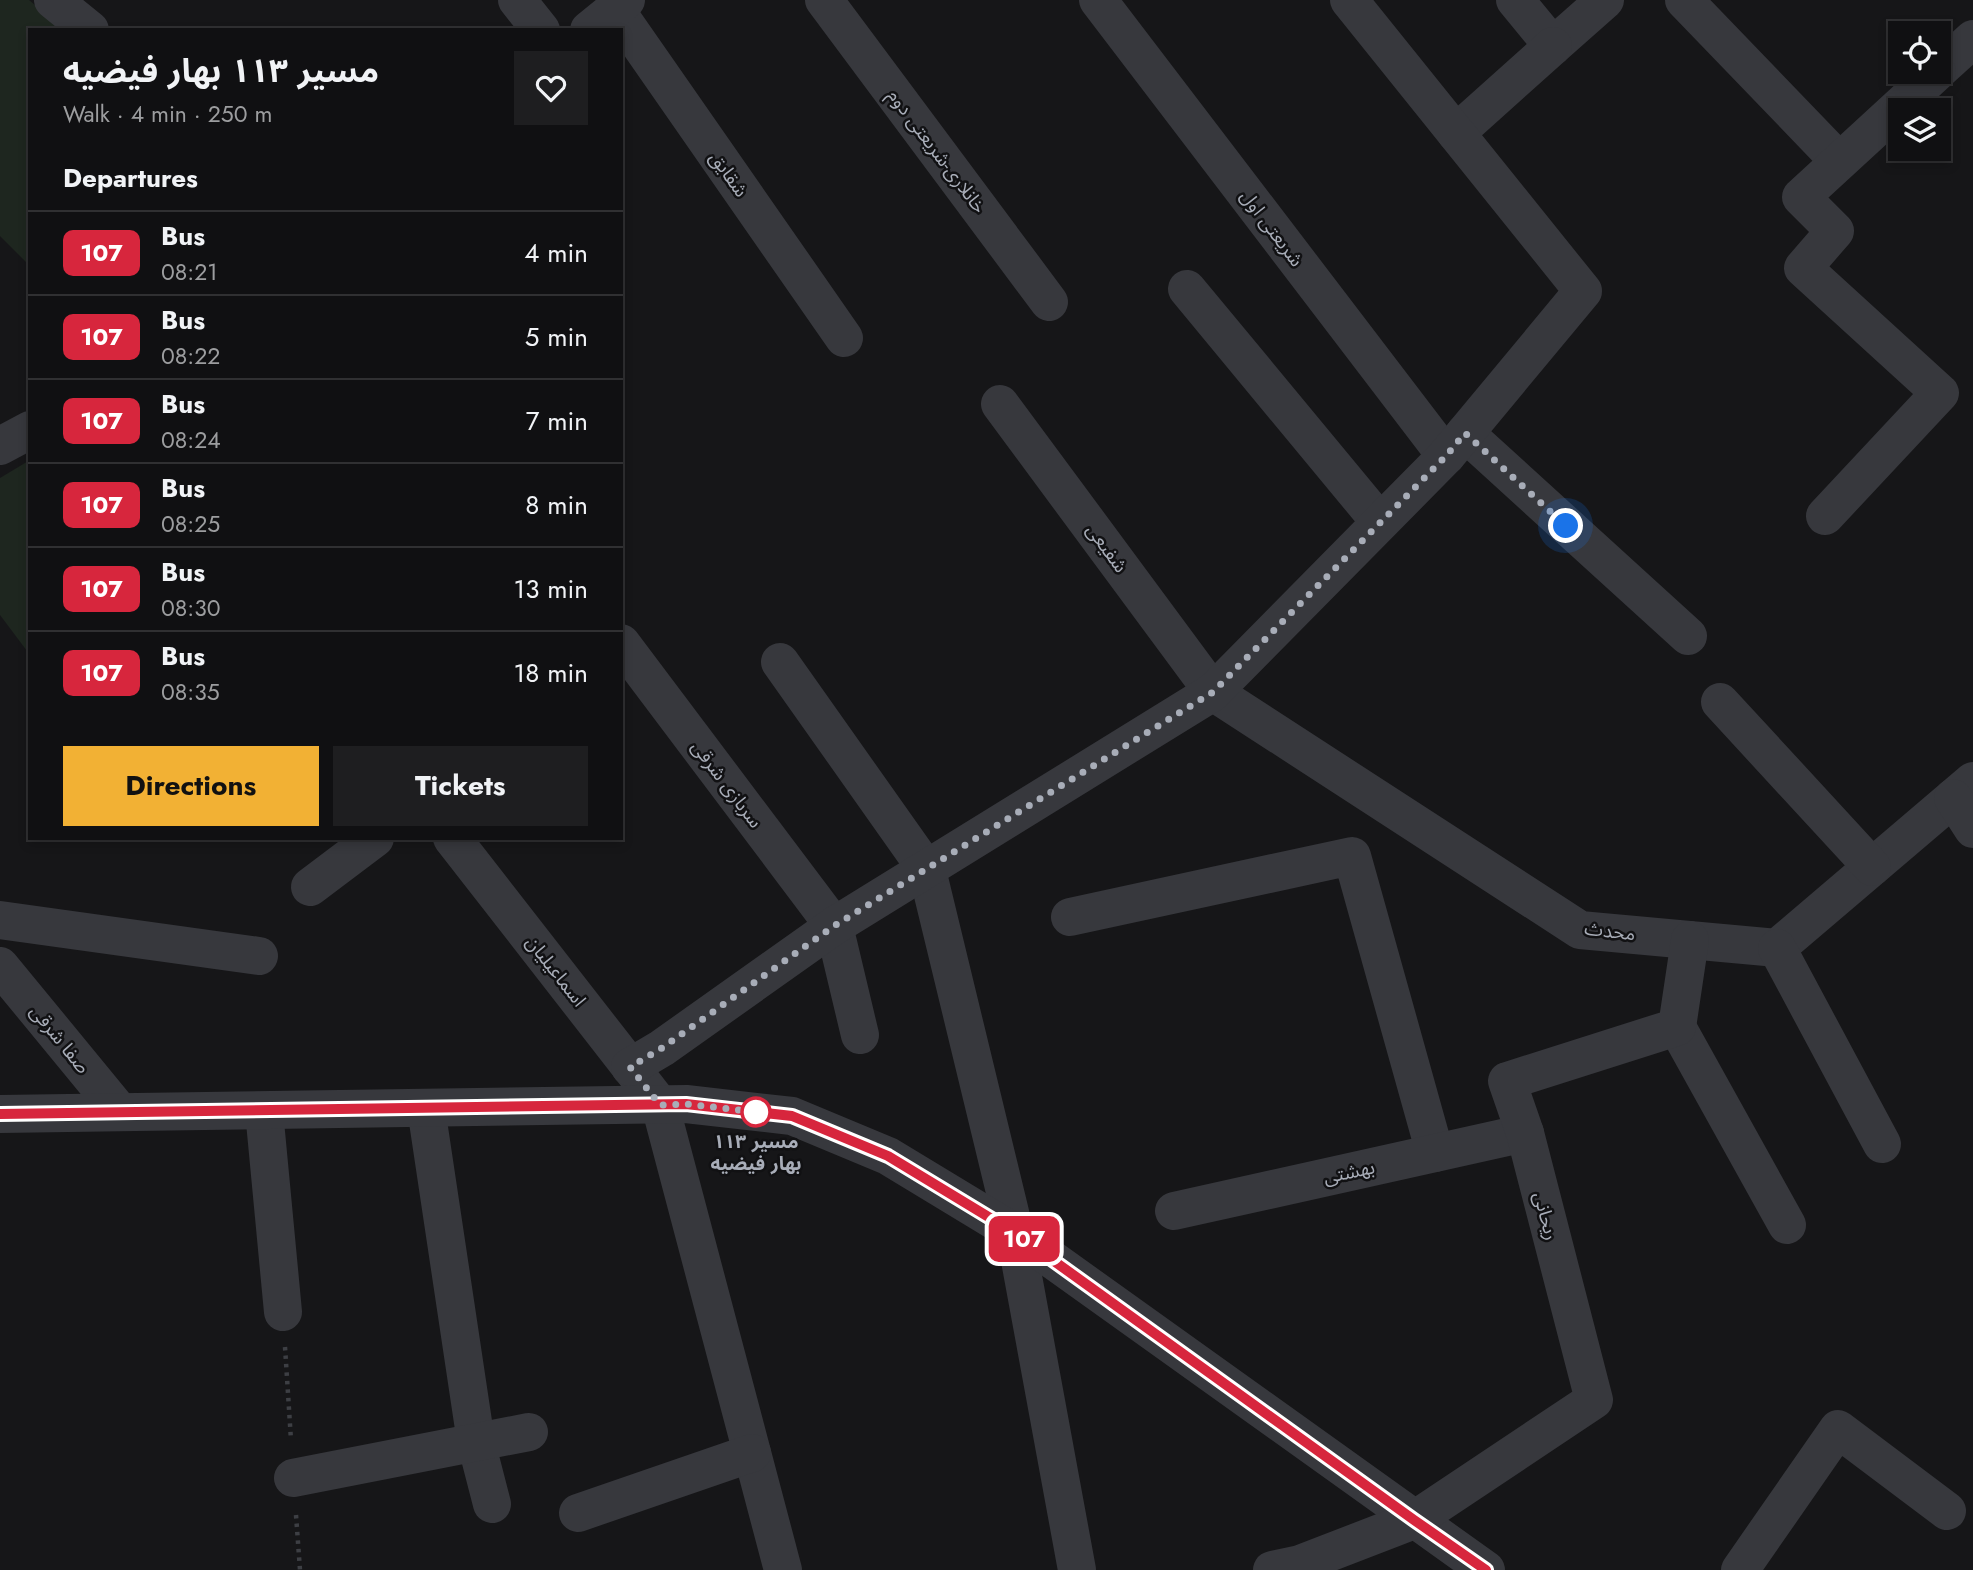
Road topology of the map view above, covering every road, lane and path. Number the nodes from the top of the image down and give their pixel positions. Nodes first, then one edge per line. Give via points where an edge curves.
1 (53, 0) edge
2 (517, 0) edge
3 (824, 0) edge
4 (1098, 0) edge
5 (1349, 0) edge
6 (1515, 0) edge
7 (1605, 0) edge
8 (1684, 0) edge
9 (610, 13) edge
10 (88, 28) edge
11 (539, 28) edge
12 (621, 28) edge
13 (623, 31) edge
14 (1973, 39) edge
15 (1553, 46) junction
16 (1951, 59) edge
17 (1924, 84) edge
18 (1457, 133) junction
19 (1839, 162) junction
20 (1187, 289) dead end
21 (1049, 302) dead end
22 (844, 338) dead end
23 (1000, 404) dead end
24 (28, 431) edge
25 (1455, 444) junction
26 (0, 446) edge
27 (1825, 516) dead end
28 (1380, 522) junction
29 (1688, 636) dead end
30 (623, 648) edge
31 (780, 662) dead end
32 (1213, 692) junction
33 (1720, 702) dead end
34 (1966, 802) edge
35 (372, 840) edge
36 (454, 840) edge
37 (1872, 867) junction
38 (927, 870) junction
39 (310, 887) dead end
40 (1070, 917) dead end
41 (0, 920) edge
42 (834, 926) junction
43 (1690, 940) junction
44 (1777, 948) junction
45 (259, 956) dead end
46 (0, 965) edge
47 (1676, 1027) junction
48 (860, 1035) dead end
49 (630, 1067) junction
50 (660, 1105) junction
51 (426, 1108) junction
52 (264, 1111) junction
53 (120, 1112) junction
54 (0, 1114) edge
55 (1524, 1133) junction
56 (1882, 1144) dead end
57 (1435, 1153) junction
58 (1174, 1211) dead end
59 (1787, 1225) dead end
60 (1015, 1233) junction
61 (283, 1312) dead end
62 (529, 1432) dead end
63 (476, 1443) junction
64 (752, 1453) junction
65 (293, 1478) dead end
66 (492, 1504) dead end
67 (1947, 1511) dead end
68 (578, 1513) dead end
69 (1414, 1520) junction
70 (783, 1570) edge
71 (1077, 1570) edge
72 (1272, 1570) edge
73 (1486, 1570) edge
74 (1740, 1570) edge

1 - 10 street
2 - 11 street
3 - 21 street, خانلاری-شریعتی دوم
4 - 25 street, شریعتی اول
5 - 18 street
6 - 15 street
7 - 15 street
8 - 19 street
9 - 12 street, شقایق
13 - 22 street, شقایق
14 - 16 street
15 - 18 street
17 - 19 street
18 - 25 street via 1583,292
19 - 27 street via 1801,197 1835,231 1803,268 1940,393
20 - 28 street
23 - 32 street, شفیعی
24 - 26 street
25 - 28 street
25 - 29 street, شریعتی اول
28 - 32 street
30 - 42 street, سربازی شرقی
31 - 38 street
32 - 38 street
32 - 43 street, محدث via 1580,930
33 - 37 street
34 - 37 street
35 - 39 street
36 - 49 street, اسماعیلیان
37 - 44 street
38 - 42 street
38 - 60 street
40 - 57 street via 1352,856
41 - 45 street
42 - 48 street
42 - 49 street
43 - 44 street, محدث
43 - 47 street
44 - 56 street
46 - 53 street, صفا شرقی
47 - 55 street, ریحانی via 1507,1081
47 - 59 street
49 - 50 street, اسماعیلیان
50 - 51 street
50 - 60 street via 792,1116 888,1156
50 - 64 street
51 - 52 street
51 - 63 street
52 - 53 street
52 - 61 street
53 - 54 street
55 - 57 street, بهشتی
55 - 69 street, ریحانی via 1594,1400
57 - 58 street, بهشتی
60 - 69 street
60 - 71 street
62 - 63 street
63 - 65 street
63 - 66 street
64 - 68 street
64 - 70 street
67 - 74 street via 1838,1429
69 - 72 street via 1300,1564
69 - 73 street

